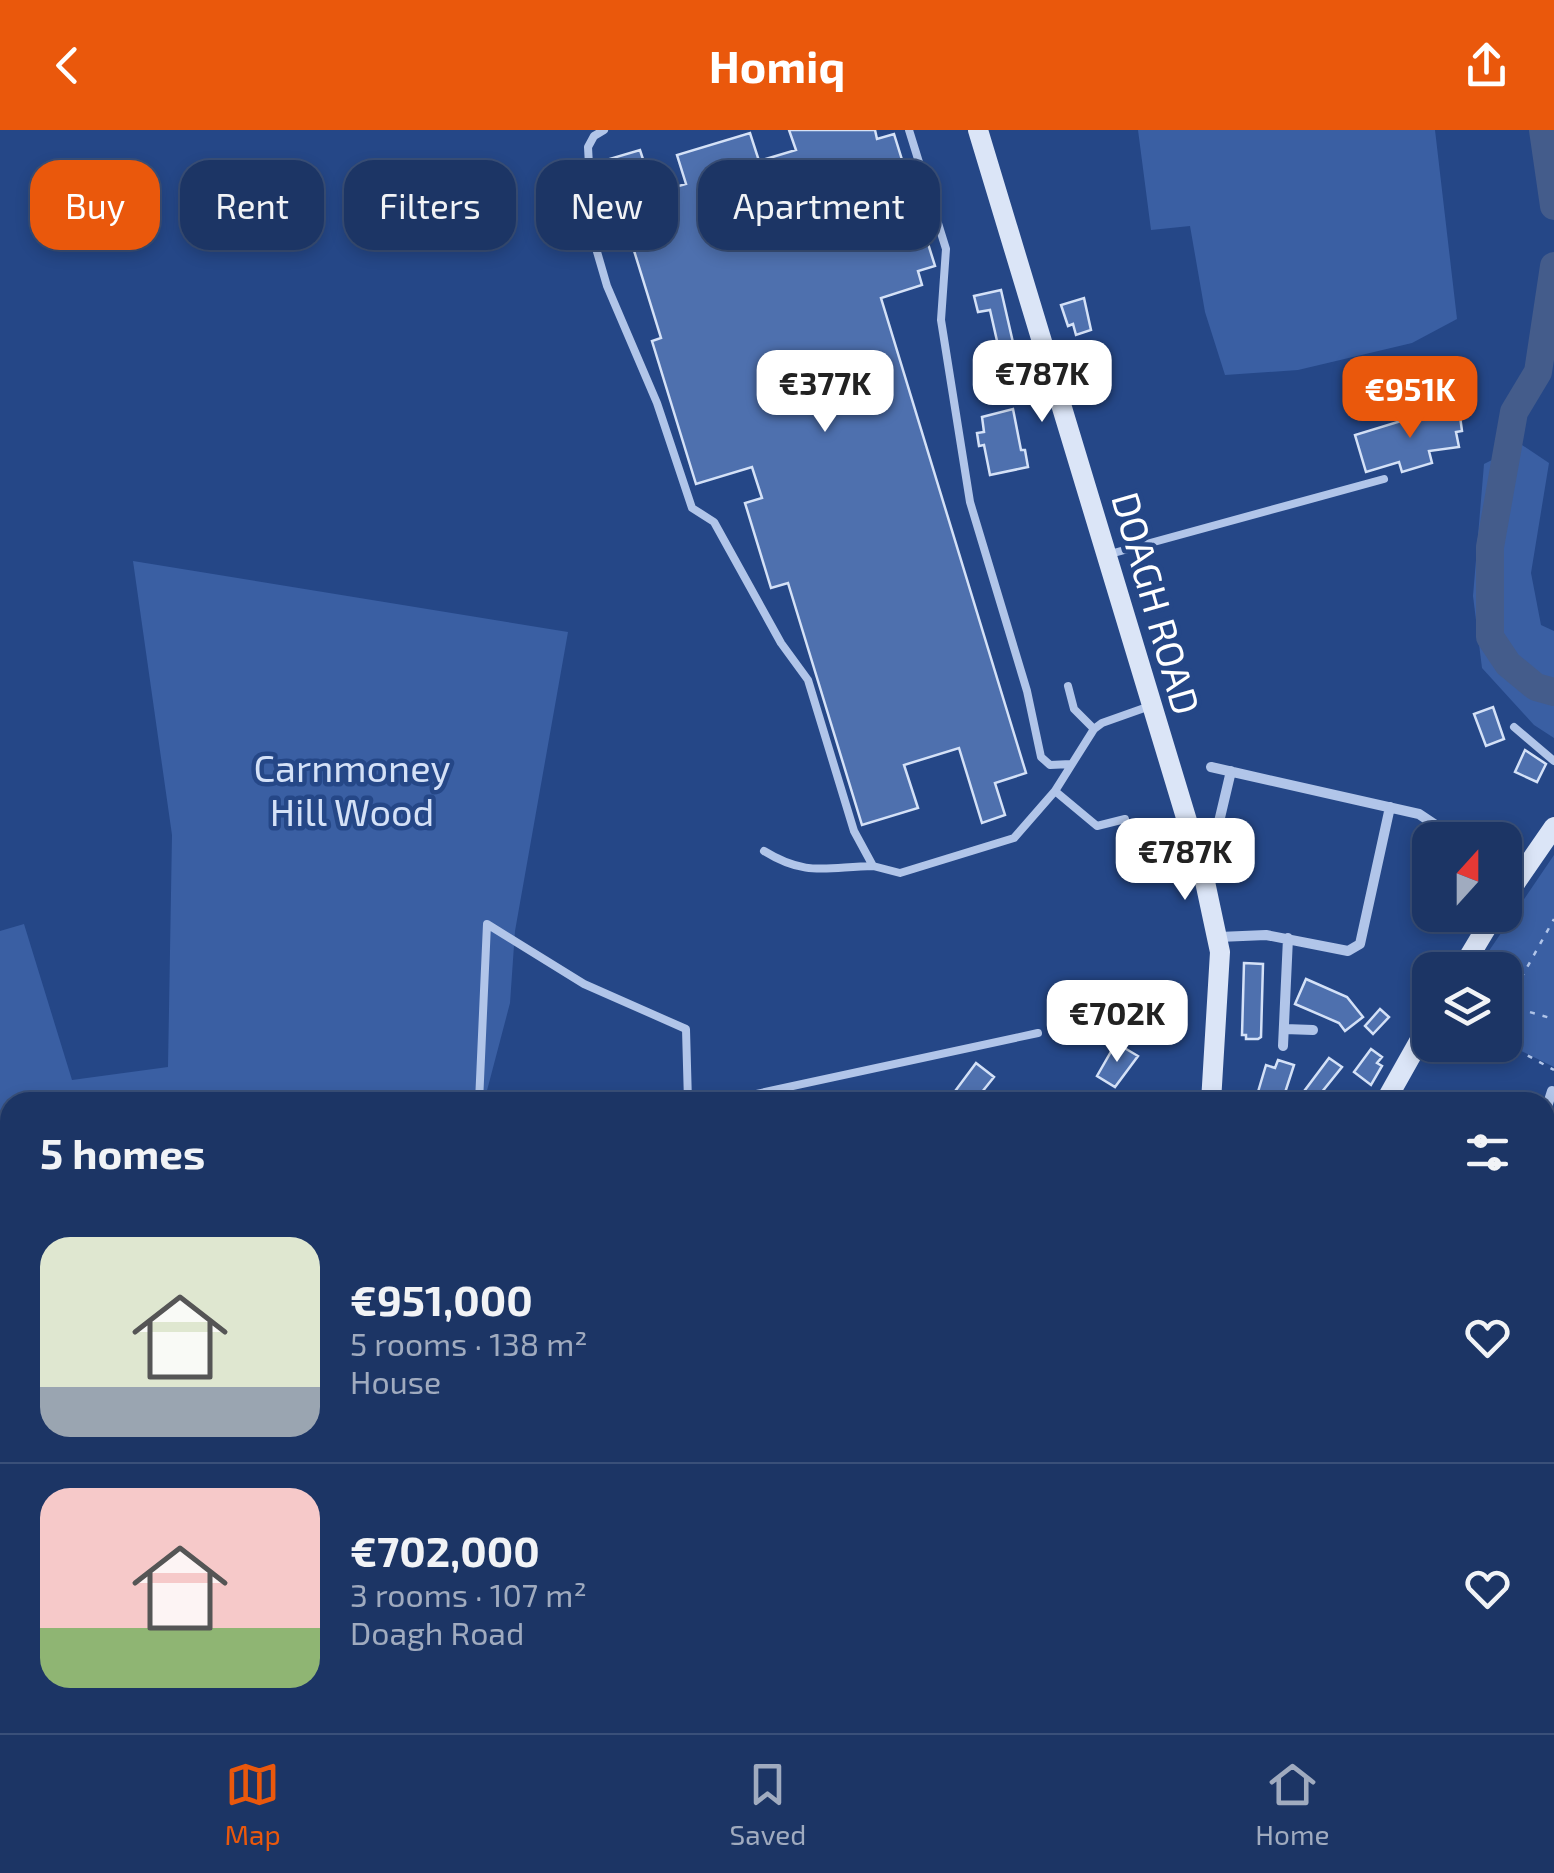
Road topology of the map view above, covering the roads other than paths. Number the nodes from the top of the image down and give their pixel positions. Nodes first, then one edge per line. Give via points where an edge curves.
1 (604, 130) edge
2 (909, 130) edge
3 (978, 130) edge
4 (1384, 479) dead end
5 (1106, 555) junction
6 (1068, 686) dead end
7 (1150, 706) junction
8 (1514, 727) dead end
9 (1094, 730) junction
10 (1554, 761) edge
11 (1072, 764) junction
12 (1211, 767) dead end
13 (1231, 771) junction
14 (1055, 791) junction
15 (1390, 807) junction
16 (1125, 819) dead end
17 (1431, 822) edge
18 (1218, 826) dead end
19 (1554, 827) edge
20 (764, 851) dead end
21 (873, 866) junction
22 (1522, 873) edge
23 (1218, 936) junction
24 (1288, 938) junction
25 (1284, 1029) junction
26 (1313, 1030) dead end
27 (1038, 1033) dead end
28 (1284, 1046) dead end
29 (1412, 1054) edge
30 (479, 1092) edge
31 (688, 1092) edge
32 (765, 1092) edge
33 (1211, 1092) edge
34 (1391, 1092) edge

1 - 21 lane via 588,146 593,238 607,286 692,508 714,522 808,680 854,831
2 - 11 lane via 948,260 941,320 970,502 1041,757 1050,765
3 - 5 main road, DOAGH ROAD
4 - 5 lane
5 - 7 main road, DOAGH ROAD
6 - 9 lane via 1074,708
7 - 9 lane
7 - 23 main road, DOAGH ROAD
8 - 10 lane
9 - 11 lane
11 - 14 lane
12 - 13 street
13 - 15 street
13 - 18 street
14 - 16 lane via 1097,826
14 - 21 lane via 1014,838 900,873
15 - 17 street
15 - 24 street via 1360,944 1348,951
19 - 22 main road
20 - 21 lane via 806,870
23 - 24 street
23 - 33 main road, DOAGH ROAD
24 - 25 street
25 - 26 street
25 - 28 street
27 - 32 lane
29 - 34 main road
30 - 31 lane via 487,924 584,984 686,1030

